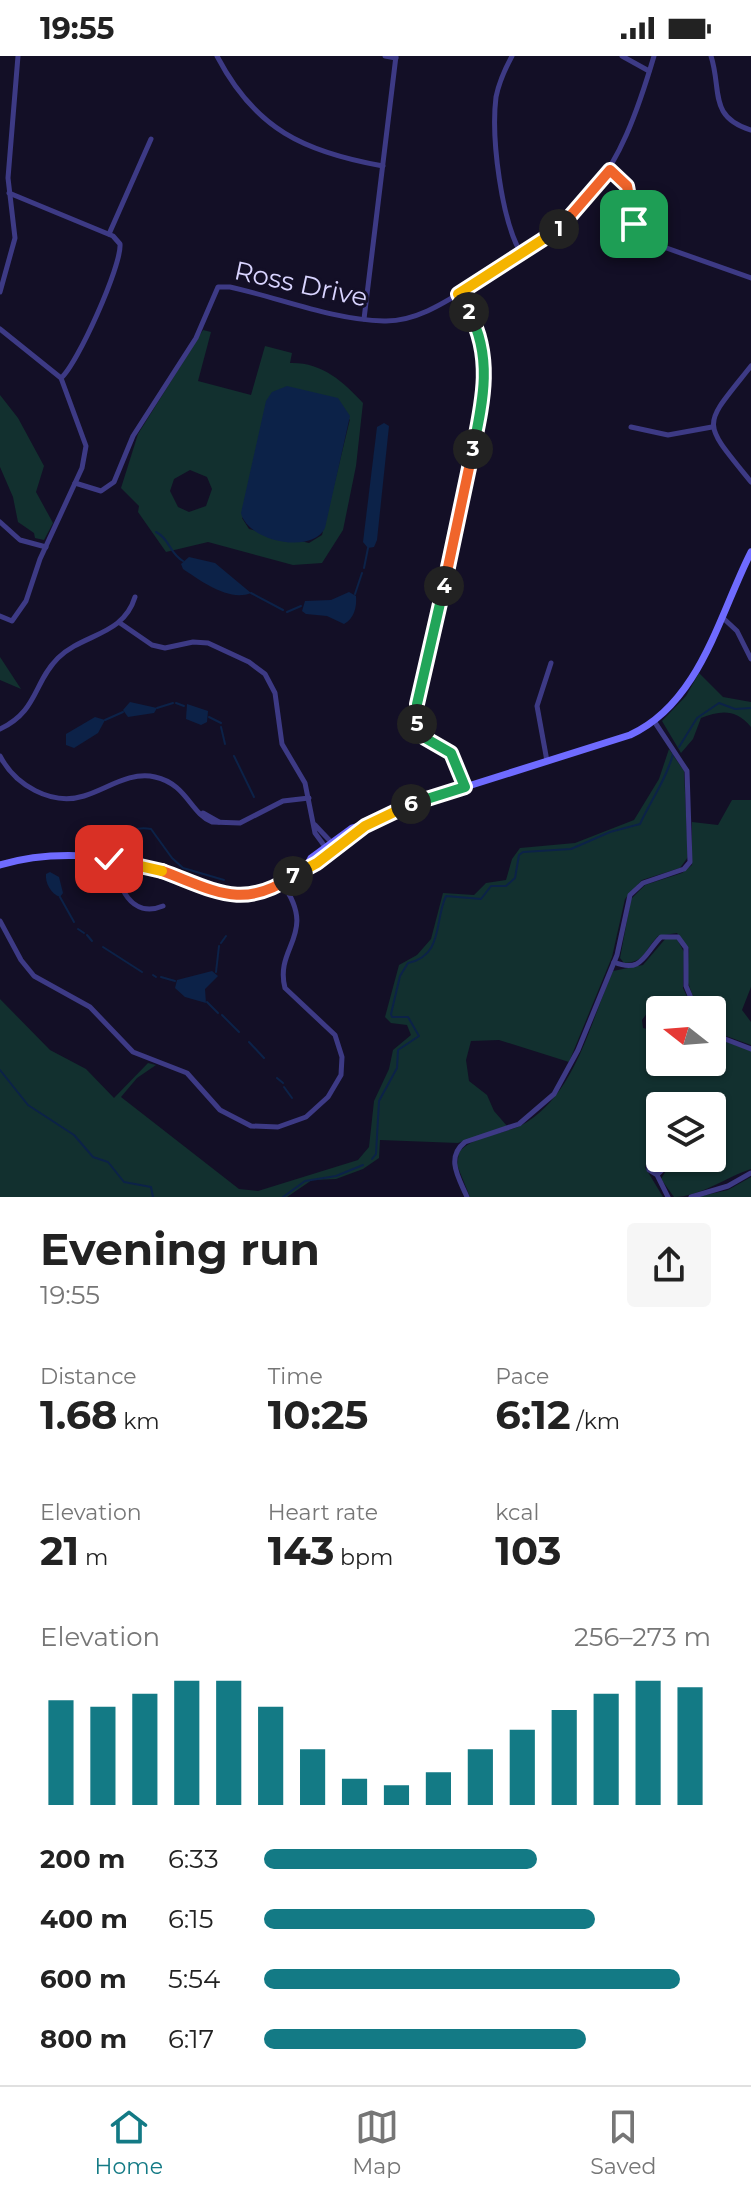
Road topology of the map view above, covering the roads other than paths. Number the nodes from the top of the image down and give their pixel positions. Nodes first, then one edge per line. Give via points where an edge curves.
1 (18, 56) edge
2 (217, 56) edge
3 (385, 56) edge
4 (512, 56) edge
5 (622, 56) edge
6 (654, 56) edge
7 (711, 56) edge
8 (396, 57) edge
9 (649, 71) junction
10 (751, 130) edge
11 (151, 139) dead end
12 (383, 166) junction
13 (610, 170) junction
14 (9, 193) junction
15 (109, 234) junction
16 (522, 255) junction
17 (751, 278) edge
18 (0, 292) edge
19 (458, 294) junction
20 (364, 319) junction
21 (0, 329) edge
22 (751, 366) edge
23 (61, 378) junction
24 (631, 427) dead end
25 (712, 427) junction
26 (751, 482) edge
27 (75, 483) junction
28 (0, 522) edge
29 (46, 547) junction
30 (751, 552) edge
31 (135, 597) dead end
32 (0, 616) edge
33 (721, 616) junction
34 (120, 623) junction
35 (751, 659) edge
36 (551, 663) dead end
37 (654, 721) junction
38 (0, 729) edge
39 (0, 756) edge
40 (547, 761) junction
41 (465, 787) junction
42 (309, 798) junction
43 (330, 846) junction
44 (119, 861) junction
45 (0, 865) edge
46 (282, 883) junction
47 (163, 906) dead end
48 (0, 921) edge
49 (614, 962) junction
50 (690, 996) edge
51 (726, 1039) edge
52 (751, 1049) edge
53 (751, 1173) edge
54 (657, 1175) dead end
55 (467, 1197) edge
56 (668, 1197) edge
57 (691, 1197) edge

1 - 14 street
2 - 12 street via 239,92 281,133 314,150
3 - 8 street
4 - 16 street via 498,89 496,114 506,219
5 - 9 street
6 - 9 street, Ross Drive
7 - 10 street via 721,109 732,123
8 - 12 street
9 - 13 street, Ross Drive via 633,125
11 - 15 street
12 - 20 street
13 - 16 street, Ross Drive via 568,220
13 - 17 street via 627,186 635,229 644,240
14 - 15 street
14 - 18 street via 15,238
15 - 23 street via 120,244 111,278
16 - 19 street, Ross Drive
19 - 20 street, Ross Drive via 412,316
19 - 41 street via 480,341 484,391 416,718 425,738 451,753
20 - 27 street, Ross Drive via 218,287 196,338 133,436 114,482 101,491
21 - 23 street
22 - 25 street via 715,410
23 - 27 street via 86,442
24 - 25 street via 668,435
25 - 26 street via 717,441
27 - 29 street
28 - 29 street via 20,540
29 - 32 street via 24,605 10,622
30 - 33 street
31 - 34 street
33 - 35 street via 737,631
33 - 37 street via 687,687
34 - 38 street via 58,658 29,709
34 - 42 street via 136,637 165,648 208,643 265,674 275,693 282,744 303,777
36 - 40 street via 537,706
37 - 40 street via 623,737
37 - 49 street via 686,768 691,859 684,869 643,883 630,895
39 - 42 street via 18,780 48,795 81,797 127,779 152,776 176,785 219,822 240,823 283,801
40 - 41 street
41 - 43 street via 404,806
42 - 43 street via 315,833
43 - 46 street
44 - 45 street via 44,856
44 - 46 street via 235,897 261,894
44 - 47 street via 124,895 141,906
46 - 48 street via 295,903 298,922 284,967 285,988 335,1035 342,1063 337,1085 318,1107 278,1127 256,1127 231,1118 187,1073 133,1052 90,1007 28,970
49 - 50 street via 639,965 661,937 678,937 687,952
49 - 55 street via 569,1069 551,1098 519,1124 457,1149 454,1165
51 - 52 street
53 - 57 street
54 - 56 street

